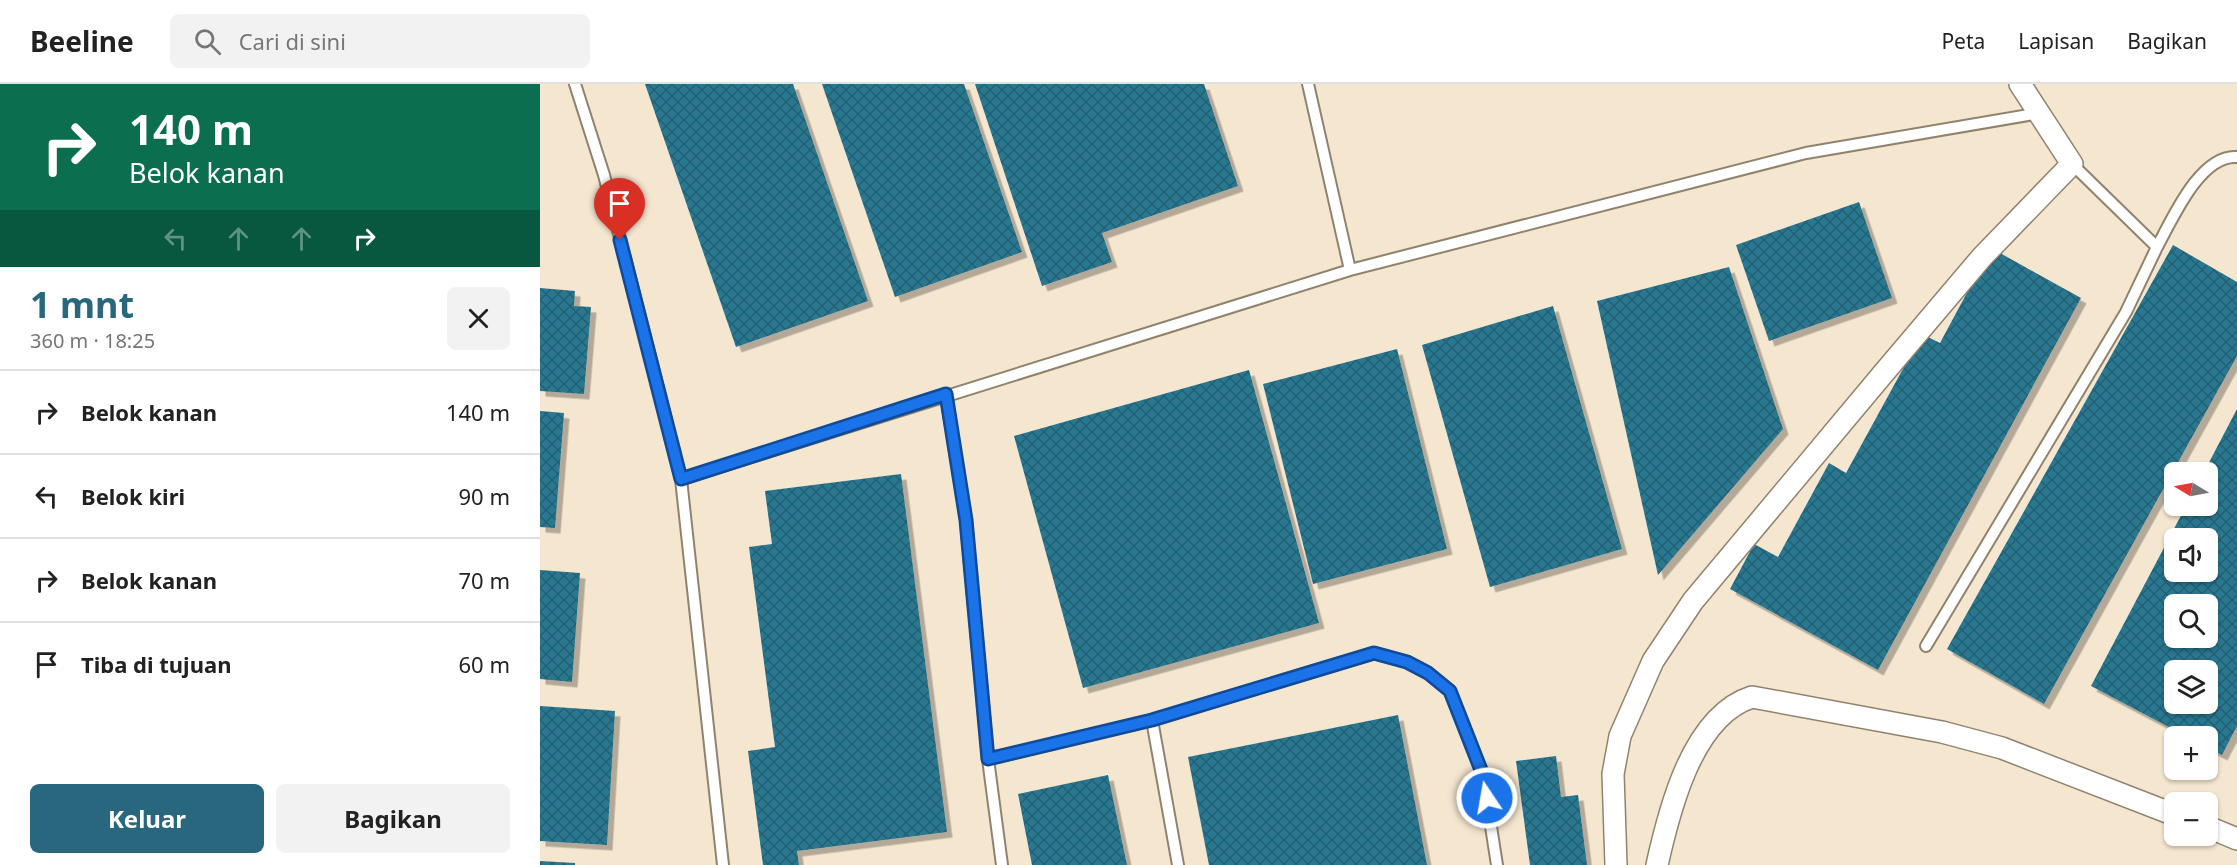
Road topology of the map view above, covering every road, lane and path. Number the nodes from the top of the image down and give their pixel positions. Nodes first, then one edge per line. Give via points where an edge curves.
1 (575, 84) edge
2 (1308, 84) edge
3 (2020, 84) edge
4 (2040, 113) junction
5 (2237, 157) edge
6 (2072, 164) junction
7 (2157, 248) junction
8 (1350, 270) junction
9 (946, 394) junction
10 (681, 479) junction
11 (1926, 646) dead end
12 (1152, 720) junction
13 (988, 759) junction
14 (2164, 810) edge
15 (2218, 831) edge
16 (2237, 838) edge
17 (723, 865) edge
18 (1002, 865) edge
19 (1178, 865) edge
20 (1497, 865) edge
21 (1616, 865) edge
22 (1657, 865) edge

1 - 10 lane via 604,175
2 - 8 lane
3 - 4 street
4 - 6 street
4 - 8 lane via 1806,153
5 - 7 lane via 2230,156 2203,170
6 - 7 lane
6 - 21 street via 1982,257 1874,384 1693,601 1653,661 1620,736 1613,774
7 - 11 lane via 2120,322
8 - 9 lane
9 - 10 lane
9 - 13 lane via 966,520
10 - 17 lane
12 - 13 lane
12 - 19 lane
12 - 20 lane via 1374,653 1407,662 1450,691 1483,775
13 - 18 lane
14 - 22 street via 2002,748 1942,732 1752,697 1736,702 1699,742 1668,822
15 - 16 street

